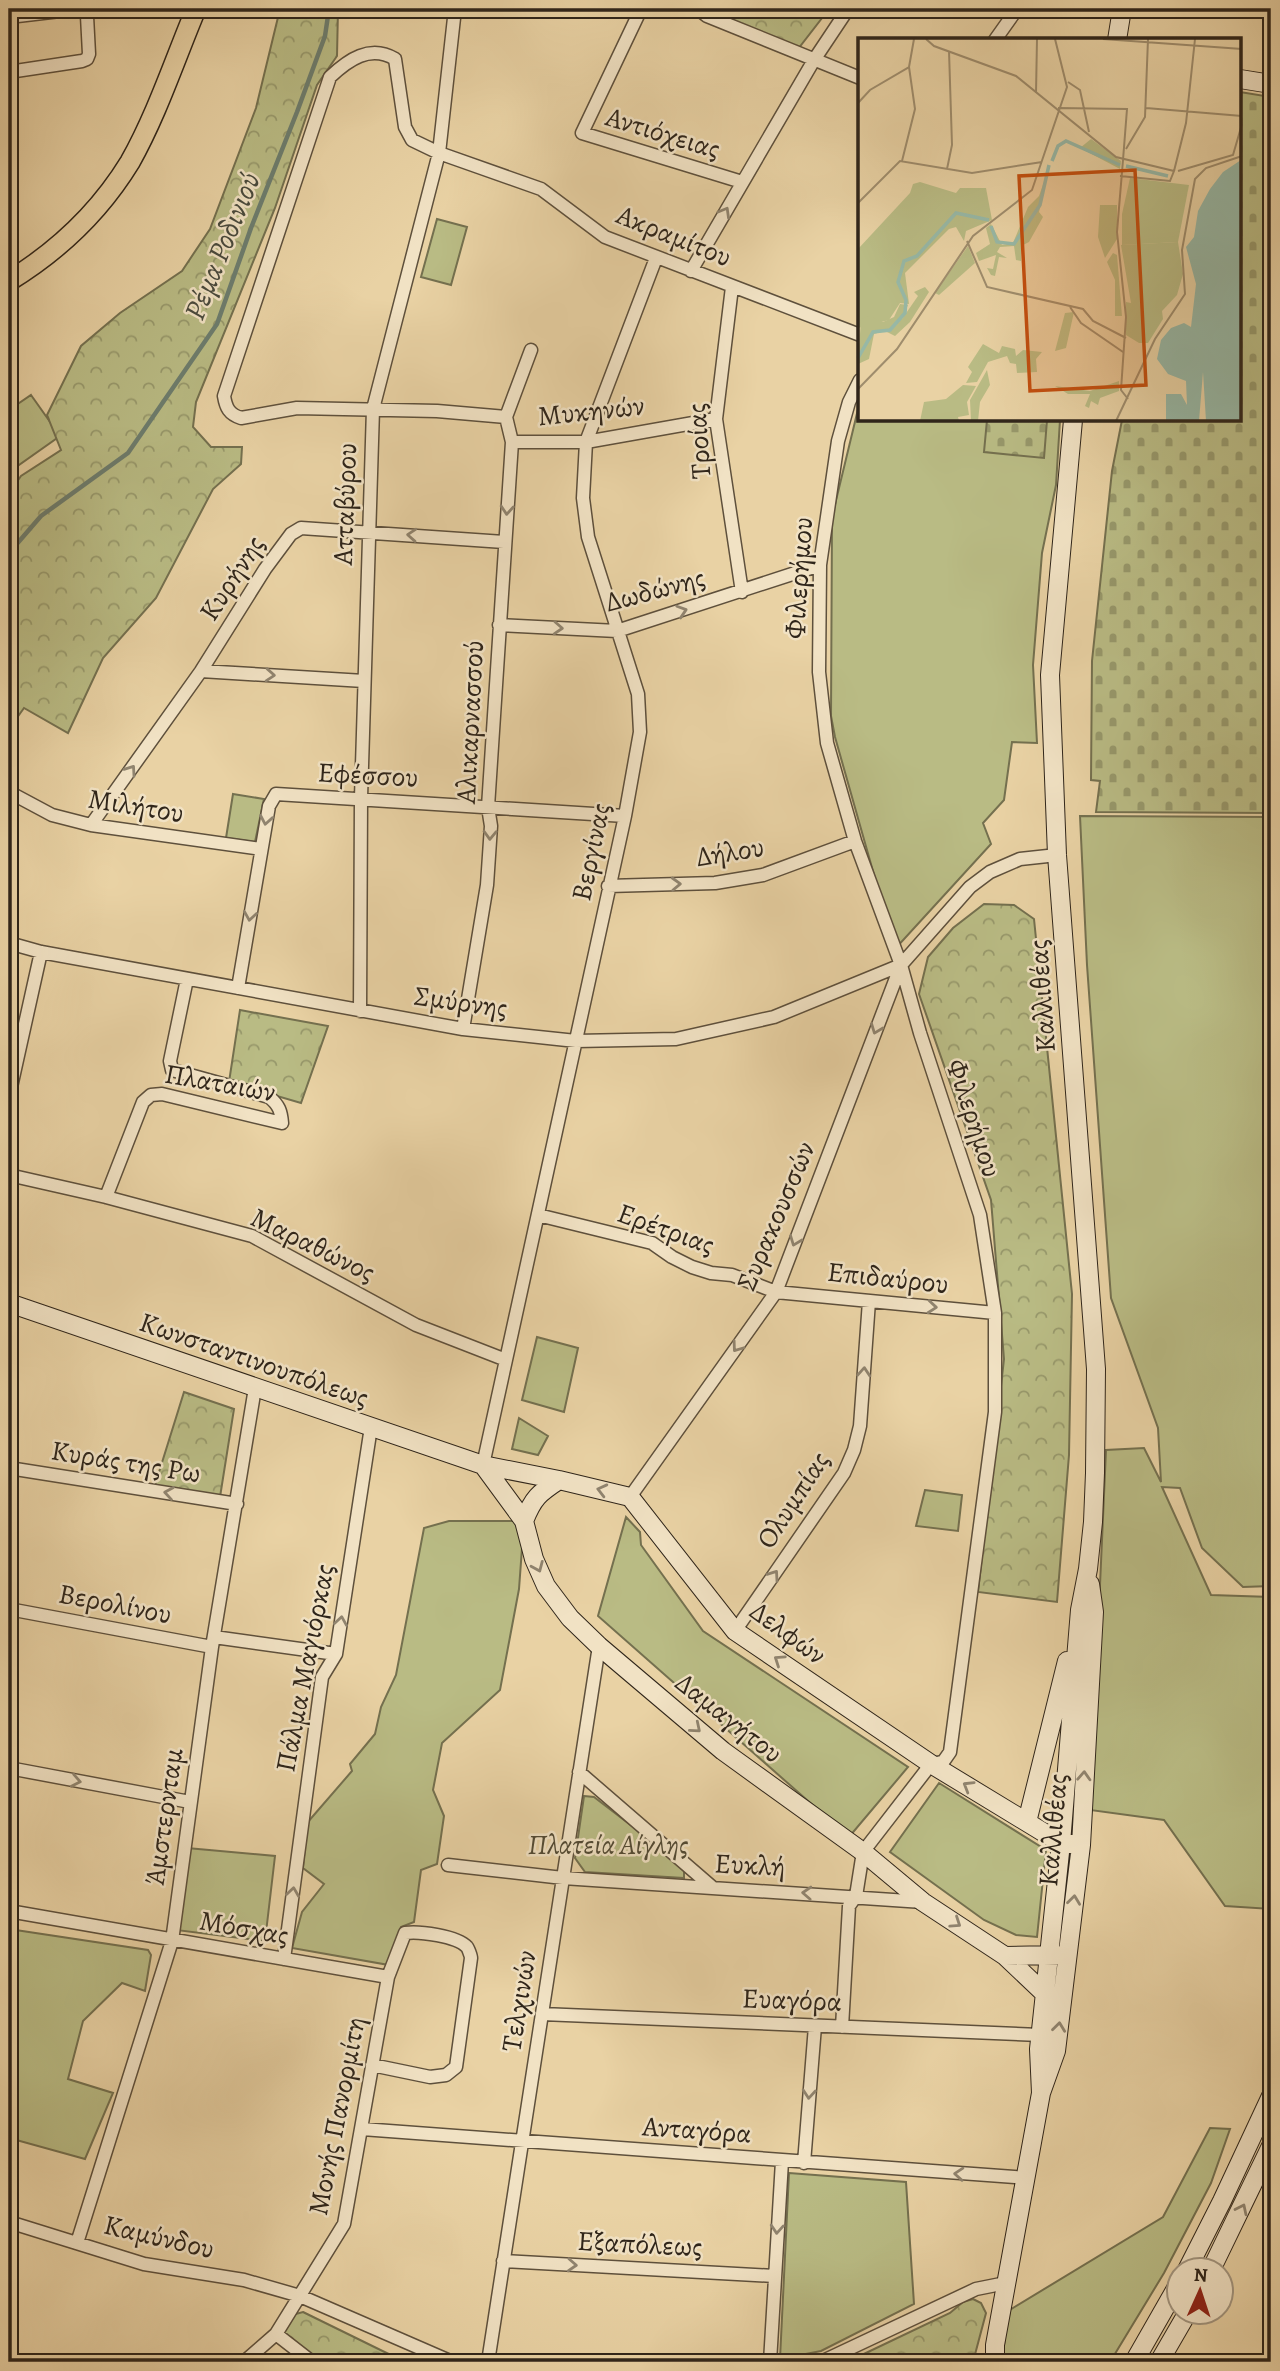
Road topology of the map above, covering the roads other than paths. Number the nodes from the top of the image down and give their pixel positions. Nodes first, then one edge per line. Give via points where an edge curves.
1 (196, 9) edge
2 (455, 9) edge
3 (641, 9) edge
4 (698, 9) edge
5 (848, 9) edge
6 (1017, 9) edge
7 (1120, 9) edge
8 (9, 17) edge
9 (9, 34) edge
10 (996, 38) edge
11 (1117, 38) edge
12 (814, 60) junction
13 (10, 72) edge
14 (858, 77) edge
15 (1242, 79) edge
16 (1271, 84) edge
17 (439, 153) junction
18 (742, 182) junction
19 (656, 258) junction
20 (691, 271) junction
21 (9, 281) edge
22 (732, 287) junction
23 (858, 334) edge
24 (531, 350) dead end
25 (858, 384) edge
26 (373, 409) junction
27 (232, 415) joint
28 (506, 417) junction
29 (716, 419) junction
30 (1073, 422) edge
31 (512, 442) junction
32 (586, 442) junction
33 (369, 532) junction
34 (504, 542) junction
35 (820, 565) junction
36 (742, 592) junction
37 (499, 625) junction
38 (617, 631) junction
39 (201, 671) junction
40 (364, 681) junction
41 (9, 792) edge
42 (361, 798) junction
43 (488, 807) junction
44 (625, 816) junction
45 (91, 825) junction
46 (855, 841) junction
47 (261, 849) junction
48 (1057, 855) junction
49 (608, 886) junction
50 (9, 943) edge
51 (41, 952) junction
52 (901, 965) junction
53 (187, 979) junction
54 (239, 988) junction
55 (360, 1011) junction
56 (463, 1029) junction
57 (576, 1041) junction
58 (9, 1096) edge
59 (9, 1175) edge
60 (106, 1197) junction
61 (538, 1215) junction
62 (776, 1292) junction
63 (869, 1301) junction
64 (9, 1303) edge
65 (995, 1313) junction
66 (506, 1360) junction
67 (256, 1388) junction
68 (371, 1427) junction
69 (483, 1465) junction
70 (9, 1468) edge
71 (559, 1480) junction
72 (629, 1497) junction
73 (236, 1504) junction
74 (524, 1521) junction
75 (1088, 1569) junction
76 (9, 1609) edge
77 (1080, 1610) junction
78 (735, 1631) junction
79 (213, 1642) junction
80 (598, 1646) junction
81 (335, 1654) junction
82 (931, 1764) junction
83 (9, 1768) edge
84 (579, 1772) junction
85 (190, 1802) junction
86 (1027, 1822) junction
87 (1061, 1843) junction
88 (1081, 1844) junction
89 (863, 1852) junction
90 (448, 1865) dead end
91 (563, 1878) junction
92 (712, 1887) junction
93 (856, 1896) junction
94 (923, 1902) junction
95 (9, 1911) edge
96 (172, 1941) junction
97 (1048, 1954) junction
98 (1005, 1956) junction
99 (1068, 1956) junction
100 (284, 1959) junction
101 (388, 1977) junction
102 (1044, 1993) junction
103 (542, 2014) junction
104 (814, 2026) junction
105 (842, 2027) junction
106 (1040, 2035) junction
107 (372, 2066) junction
108 (1041, 2093) junction
109 (1271, 2096) edge
110 (362, 2129) junction
111 (521, 2141) junction
112 (1271, 2146) edge
113 (782, 2161) junction
114 (804, 2163) junction
115 (1027, 2178) junction
116 (9, 2222) edge
117 (77, 2243) junction
118 (1194, 2256) edge
119 (1218, 2256) edge
120 (503, 2261) junction
121 (774, 2276) junction
122 (1006, 2283) junction
123 (300, 2296) junction
124 (1164, 2310) edge
125 (1180, 2326) edge
126 (276, 2334) junction
127 (244, 2362) edge
128 (312, 2362) edge
129 (452, 2362) edge
130 (488, 2362) edge
131 (770, 2362) edge
132 (821, 2362) edge
133 (995, 2362) edge
134 (1134, 2362) edge
135 (1159, 2362) edge

1 - 21 main road via 150,119 116,184 53,250
2 - 17 street, Ατταβύρου
3 - 18 street, Αντιόχειας via 582,133
4 - 12 street
5 - 12 street
6 - 10 street
7 - 11 main road
8 - 13 street via 84,11 88,41 87,60
9 - 13 street
12 - 14 street
12 - 18 street
15 - 16 main road
17 - 19 street, Ακραμίτου via 541,189 605,237
17 - 26 street, Ατταβύρου
17 - 27 street, Ακραμίτου via 412,140 405,127 395,59 383,52 370,53 345,62 330,77 224,396
20 -> 18 street
19 - 20 street, Ακραμίτου
19 - 32 street, Βεργίνας
20 - 22 street, Ακραμίτου
22 - 23 street, Ακραμίτου
22 - 29 street, Τροίας
24 - 28 street
25 - 35 street, Φιλερήμου via 838,441
26 - 27 street, Μυκηνών via 297,408 241,418
26 - 28 street, Μυκηνών
26 - 33 street, Ατταβύρου
28 - 31 street, Αλικαρνασσού
29 - 32 street, Μυκηνών
29 - 36 street, Τροίας
30 - 48 main road, Καλλιθέας via 1050,675
31 - 32 street, Μυκηνών
31 -> 34 street, Αλικαρνασσού
32 - 38 street, Βεργίνας via 583,498 588,537
34 -> 33 street, Κυρήνης
33 - 39 street, Κυρήνης via 301,528 291,534
33 - 40 street, Ατταβύρου
34 - 37 street, Αλικαρνασσού
35 - 36 street, Δωδώνης
35 - 46 street, Φιλερήμου via 818,672 827,743
38 -> 36 street, Δωδώνης
37 -> 38 street, Δωδώνης
37 - 43 street, Αλικαρνασσού
38 - 44 street, Βεργίνας via 639,706 640,732
39 -> 40 street
45 -> 39 street, Κυρήνης
40 - 42 street, Ατταβύρου
41 - 45 street, Μιλήτου via 51,815
42 - 43 street, Εφέσσου
42 -> 47 street, Εφέσσου via 276,794 269,806
42 - 55 street, Ατταβύρου
43 - 44 street, Εφέσσου
43 -> 56 street, Αλικαρνασσού via 487,885
44 - 49 street, Βεργίνας
45 - 47 street, Μιλήτου
49 -> 46 street, Δήλου via 715,883 763,875
46 - 52 street, Φιλερήμου
47 -> 54 street
48 - 52 street via 1020,859 990,872 970,887
48 - 75 main road, Καλλιθέας via 1096,1369
49 - 57 street, Βεργίνας
50 - 51 street, Σμύρνης
51 - 53 street, Σμύρνης
51 - 58 street
52 - 57 street, Σμύρνης via 775,1017 676,1039
52 -> 62 street, Συρακουσσών
52 - 65 street, Φιλερήμου via 980,1215
53 - 54 street, Σμύρνης
53 - 60 street, Πλαταιών via 172,1070 269,1097 277,1102 282,1123 151,1095 143,1102
54 - 55 street, Σμύρνης
55 - 56 street, Σμύρνης
56 - 57 street, Σμύρνης
57 - 61 street, Βεργίνας
59 - 60 street, Μαραθώνος
60 - 66 street, Μαραθώνος via 252,1236 416,1325
61 - 62 street, Ερέτριας via 652,1243 692,1267 732,1275
61 - 66 street, Βεργίνας
62 - 63 street, Επιδαύρου
62 -> 72 street, Συρακουσσών
63 -> 65 street, Επιδαύρου
78 -> 63 street, Ολυμπίας via 844,1473 854,1450 860,1426
64 - 67 main road, Κωνσταντινουπόλεως
65 - 82 street, Φιλερήμου via 995,1412 950,1752 943,1762
66 - 69 street, Βεργίνας
67 - 68 main road, Κωνσταντινουπόλεως
67 - 73 street, Άμστερνταμ
68 - 69 main road, Κωνσταντινουπόλεως
81 -> 68 street, Πάλμα Μαγιόρκας
69 - 71 main road
69 - 74 main road, Δαμαγήτου
73 -> 70 street, Κυράς της Ρω
72 -> 71 main road
71 - 74 main road via 531,1501
72 - 78 main road, Δελφών
73 - 79 street, Άμστερνταμ
74 -> 80 main road, Δαμαγήτου via 546,1586
75 - 77 main road, Καλλιθέας
88 -> 75 main road, Καλλιθέας via 1094,1612
76 - 79 street, Βερολίνου
77 - 86 main road
77 - 87 main road, Καλλιθέας
82 -> 78 main road, Δελφών
79 - 81 street, Βερολίνου
79 - 85 street, Άμστερνταμ
80 - 84 street, Τελχινών
80 -> 89 main road, Δαμαγήτου via 723,1751
100 -> 81 street, Πάλμα Μαγιόρκας via 322,1677
86 -> 82 main road, Δελφών
82 - 89 street, Φιλερήμου
83 -> 85 street
84 - 91 street, Τελχινών
84 - 92 street
85 - 96 street, Άμστερνταμ
86 - 87 main road, Δελφών
87 - 88 main road, Δελφών
87 - 97 main road, Καλλιθέας
99 -> 88 main road, Καλλιθέας
89 - 93 street
89 - 94 main road, Δαμαγήτου
90 - 91 street, Ευκλή
91 - 92 street, Ευκλή
91 - 103 street, Τελχινών
93 -> 92 street, Ευκλή
93 - 94 street, Ευκλή
93 - 105 street via 849,1906
94 -> 98 main road, Δαμαγήτου
95 - 96 street, Μόσχας
96 - 100 street, Μόσχας
96 - 117 street, Άμστερνταμ
97 - 98 main road
97 - 99 main road
97 - 102 main road, Καλλιθέας
98 - 102 main road, Δαμαγήτου
108 -> 99 main road, Καλλιθέας via 1056,2051
100 - 101 street, Μόσχας
101 - 107 street, Μονής Πανορμίτη
101 - 107 street, Μονής Πανορμίτη via 405,1933 457,1940 467,1947 471,1958 456,2067 446,2076 430,2077
102 - 106 main road, Καλλιθέας
103 - 104 street, Ευαγόρα
103 - 111 street, Τελχινών
104 - 105 street, Ευαγόρα
104 -> 114 street
105 - 106 street, Ευαγόρα
106 - 108 main road, Καλλιθέας
107 - 110 street, Μονής Πανορμίτη
108 - 115 main road, Καλλιθέας
109 - 118 main road
110 - 111 street, Ανταγόρα
110 - 123 street, Μονής Πανορμίτη via 344,2224
111 - 113 street, Ανταγόρα
111 - 120 street, Τελχινών
119 -> 112 main road
113 - 114 street, Ανταγόρα
113 -> 121 street
115 -> 114 street, Ανταγόρα
115 - 122 main road, Καλλιθέας
116 - 117 street, Καμύνδου
117 - 123 street, Καμύνδου via 144,2264 244,2280
120 -> 121 street, Εξαπόλεως
120 - 130 street, Τελχινών
121 - 131 street
122 - 132 street via 976,2288
122 - 133 main road, Καλλιθέας
123 - 126 street, Μονής Πανορμίτη
123 - 129 street, Καμύνδου
124 - 134 main road
125 - 135 main road
126 - 127 street, Μονής Πανορμίτη
126 - 128 street

